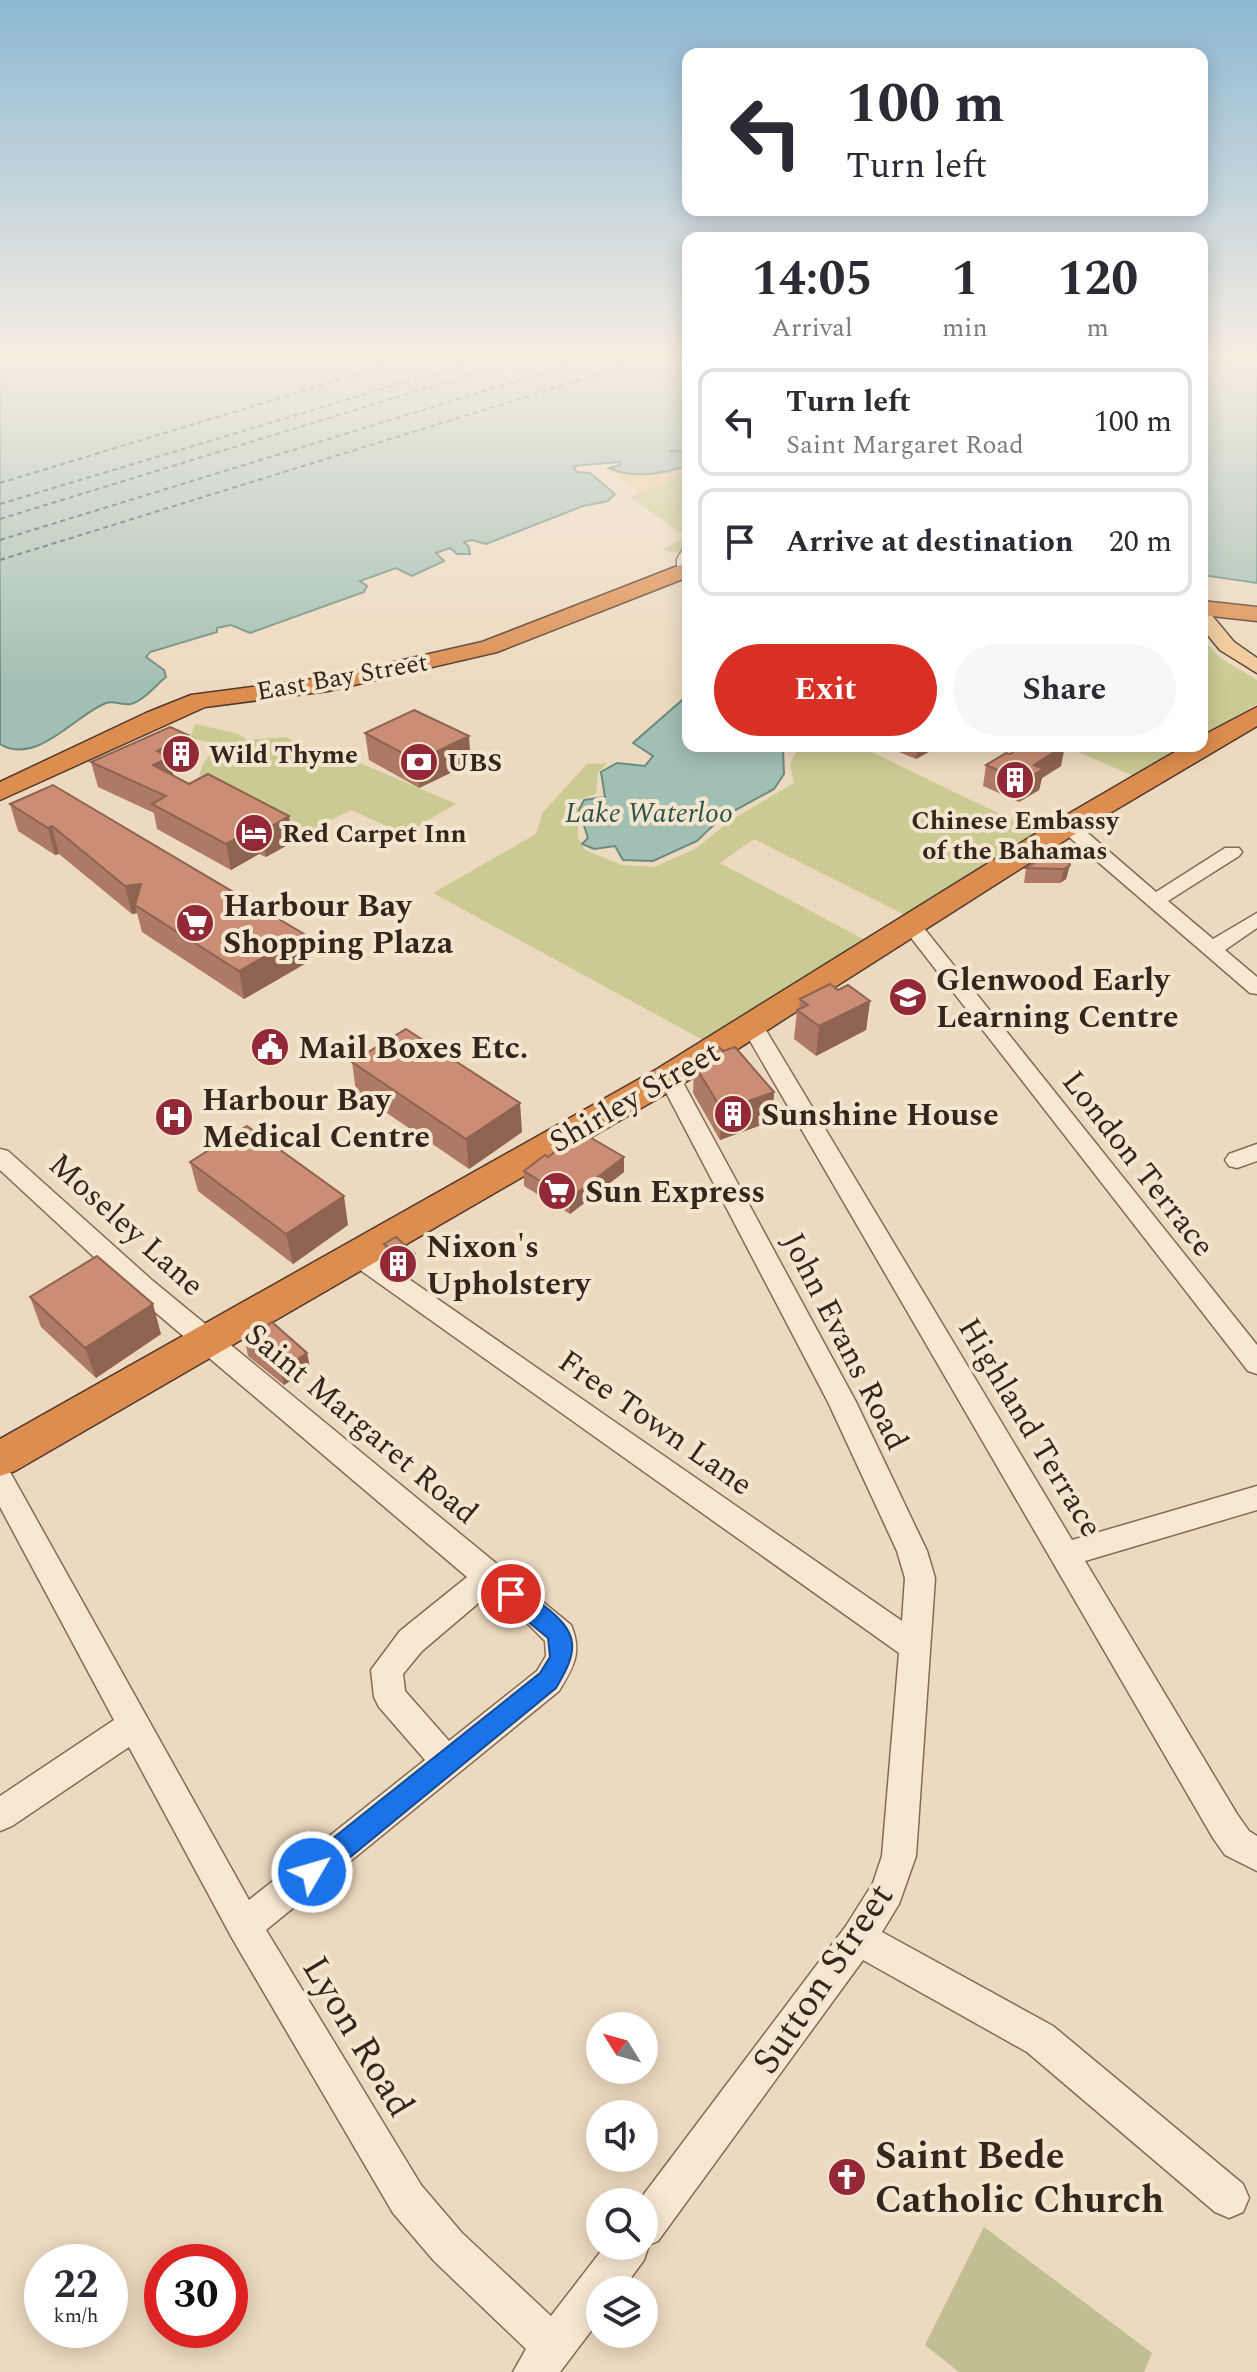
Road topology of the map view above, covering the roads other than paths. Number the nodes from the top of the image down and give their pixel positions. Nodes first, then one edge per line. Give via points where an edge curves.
1 (682, 566) edge
2 (1208, 609) edge
3 (1257, 614) edge
4 (1208, 623) edge
5 (1257, 667) edge
6 (1257, 715) edge
7 (1208, 744) edge
8 (1194, 752) edge
9 (0, 792) edge
10 (1068, 826) junction
11 (1232, 852) dead end
12 (1155, 901) junction
13 (1257, 919) edge
14 (912, 926) junction
15 (1212, 949) junction
16 (1257, 988) edge
17 (753, 1027) junction
18 (669, 1077) junction
19 (0, 1157) edge
20 (358, 1256) junction
21 (210, 1341) junction
22 (1257, 1364) edge
23 (0, 1459) edge
24 (0, 1480) edge
25 (1257, 1498) edge
26 (1067, 1554) junction
27 (488, 1577) junction
28 (913, 1646) junction
29 (134, 1725) junction
30 (448, 1763) junction
31 (0, 1815) edge
32 (1257, 1854) edge
33 (244, 1926) junction
34 (858, 1938) junction
35 (1229, 2198) dead end
36 (658, 2208) edge
37 (619, 2260) edge
38 (544, 2360) edge

1 - 9 highway, East Bay Street via 489,647 316,686 200,700
2 - 3 highway
4 - 5 main road via 1227,646
6 - 7 highway, Shirley Street
8 - 10 highway, Shirley Street
10 - 12 street
10 - 14 highway, Shirley Street
11 - 12 street
12 - 15 street
13 - 15 street
14 - 17 highway, Shirley Street
14 - 22 street, London Terrace
15 - 16 street
17 - 18 highway, Shirley Street
17 - 26 street, Highland Terrace
18 - 20 highway, Shirley Street
18 - 28 street, John Evans Road via 842,1402 912,1551 920,1578
19 - 21 street, Moseley Lane
20 - 21 highway, Shirley Street
20 - 28 street, Free Town Lane
21 - 23 highway, Shirley Street
21 - 27 street, Saint Margaret Road
24 - 29 street, Lyon Road
25 - 26 street
26 - 32 street, Highland Terrace via 1230,1835
27 - 30 street via 411,1641 387,1670 390,1697
27 - 30 street, Saint Margaret Road via 554,1627 562,1658 548,1681
28 - 34 street, Sutton Street via 899,1856 887,1892
29 - 31 street
29 - 33 street, Lyon Road
30 - 33 street
33 - 38 street, Lyon Road via 407,2199
34 - 35 street via 1040,2039
34 - 36 street, Sutton Street
37 - 38 street

